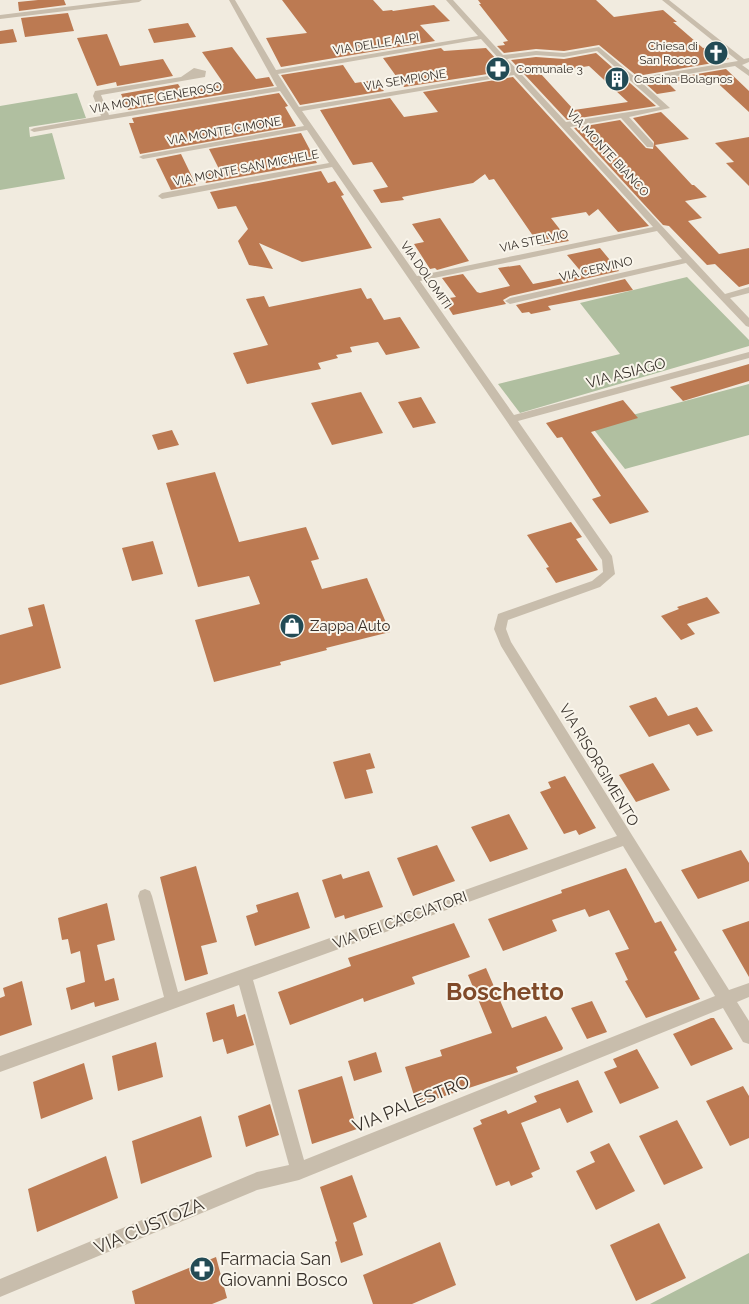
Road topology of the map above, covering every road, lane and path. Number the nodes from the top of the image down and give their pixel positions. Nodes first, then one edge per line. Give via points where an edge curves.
1 (140, 0) edge
2 (232, 0) edge
3 (449, 0) edge
4 (665, 0) edge
5 (0, 17) edge
6 (483, 37) junction
7 (500, 57) junction
8 (743, 62) edge
9 (272, 72) junction
10 (516, 73) junction
11 (749, 74) edge
12 (183, 78) dead end
13 (637, 80) junction
14 (282, 88) junction
15 (298, 109) junction
16 (623, 115) junction
17 (106, 118) junction
18 (565, 125) junction
19 (310, 127) junction
20 (34, 130) dead end
21 (650, 145) dead end
22 (143, 158) dead end
23 (335, 164) junction
24 (162, 196) dead end
25 (660, 228) junction
26 (688, 260) junction
27 (414, 279) junction
28 (749, 290) edge
29 (724, 297) junction
30 (510, 301) dead end
31 (749, 324) edge
32 (749, 355) edge
33 (511, 419) junction
34 (608, 559) joint
35 (626, 839) junction
36 (145, 896) dead end
37 (244, 976) junction
38 (749, 990) edge
39 (726, 1000) junction
40 (173, 1001) junction
41 (749, 1036) edge
42 (0, 1064) edge
43 (299, 1171) junction
44 (0, 1288) edge

1 - 5 street
2 - 9 street, VIA DOLOMITI
3 - 6 street, VIA MONTE BIANCO
4 - 8 street
6 - 7 street, VIA MONTE BIANCO
6 - 9 street, VIA DELLE ALPI
7 - 10 street, VIA MONTE BIANCO
7 - 13 street via 536,53 564,55 599,49
8 - 11 street
8 - 13 street
9 - 14 street, VIA DOLOMITI
10 - 15 street, VIA SEMPIONE
10 - 18 street, VIA MONTE BIANCO
12 - 17 street via 98,93
13 - 16 street via 666,108
14 - 15 street, VIA DOLOMITI
14 - 17 street, VIA MONTE GENEROSO
15 - 19 street, VIA DOLOMITI
16 - 18 street
16 - 21 street
17 - 20 street, VIA MONTE GENEROSO
18 - 25 street, VIA MONTE BIANCO
19 - 22 street, VIA MONTE CIMONE
19 - 23 street, VIA DOLOMITI
23 - 24 street, VIA MONTE SAN MICHELE
23 - 27 street, VIA DOLOMITI
25 - 26 street, VIA MONTE BIANCO
25 - 27 street, VIA STELVIO
26 - 29 street, VIA MONTE BIANCO
26 - 30 street, VIA CERVINO
27 - 33 street, VIA DOLOMITI
28 - 29 street
29 - 31 street, VIA MONTE BIANCO
32 - 33 street, VIA ASIAGO
33 - 34 street, VIA DOLOMITI
34 - 35 street, VIA RISORGIMENTO via 609,574 596,584 502,617 500,629
35 - 37 street, VIA DEI CACCIATORI
35 - 39 street, VIA RISORGIMENTO
36 - 40 street
37 - 40 street, VIA DEI CACCIATORI
37 - 43 street
38 - 39 street, VIA PALESTRO
39 - 41 street, VIA RISORGIMENTO
39 - 43 street, VIA PALESTRO
40 - 42 street, VIA DEI CACCIATORI
43 - 44 street, VIA CUSTOZA via 257,1181

